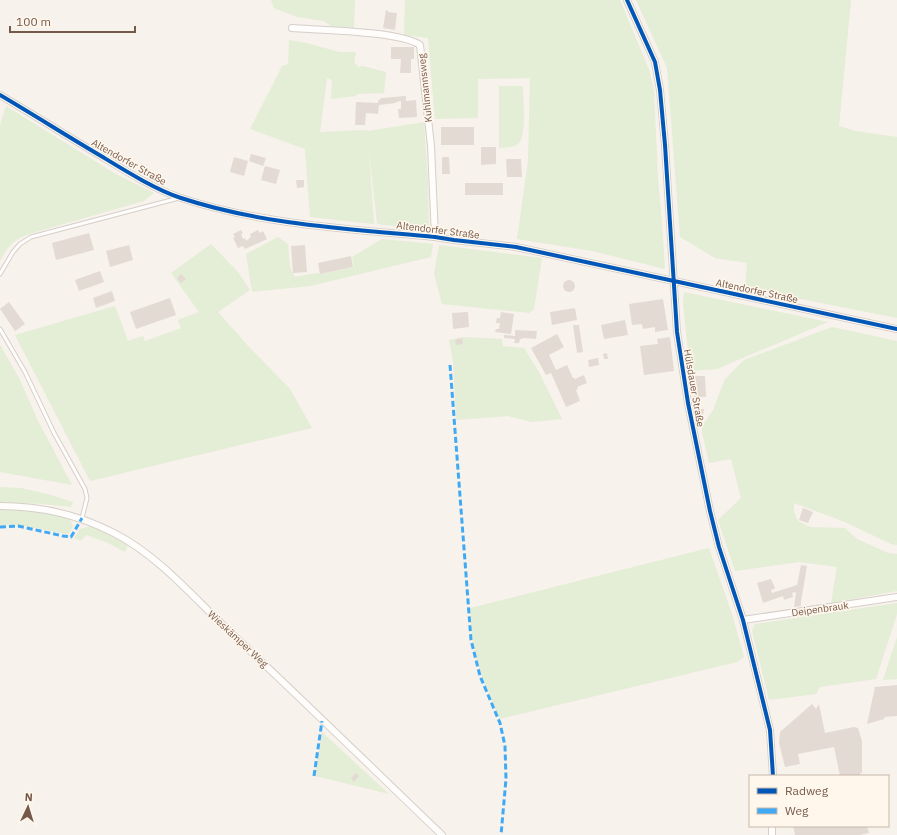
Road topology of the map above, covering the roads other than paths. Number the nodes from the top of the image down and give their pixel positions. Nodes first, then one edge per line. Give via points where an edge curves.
1 (628, 0) edge
2 (292, 28) dead end
3 (0, 95) edge
4 (180, 198) junction
5 (435, 237) junction
6 (0, 274) edge
7 (674, 280) junction
8 (0, 329) edge
9 (897, 329) edge
10 (0, 506) edge
11 (82, 518) junction
12 (897, 597) edge
13 (742, 620) junction
14 (773, 775) edge
15 (442, 835) edge

1 - 7 street, Hülsdauer Straße via 655,62 660,90
2 - 5 street, Kuhlmannsweg via 394,37 415,41 420,45 431,146
3 - 4 street, Altendorfer Straße via 124,170
4 - 5 street, Altendorfer Straße via 268,220
4 - 6 lane, Altendorfer Straße via 32,237 13,252
5 - 7 street, Altendorfer Straße via 524,248
7 - 9 street, Altendorfer Straße
7 - 13 street, Hülsdauer Straße via 677,332 688,403 716,532
8 - 11 lane via 85,489 87,498
10 - 11 street, Wieskämper Weg via 43,509
11 - 15 street, Wieskämper Weg via 144,551
12 - 13 street, Deipenbrauk
13 - 14 street, Hülsdauer Straße via 770,730

